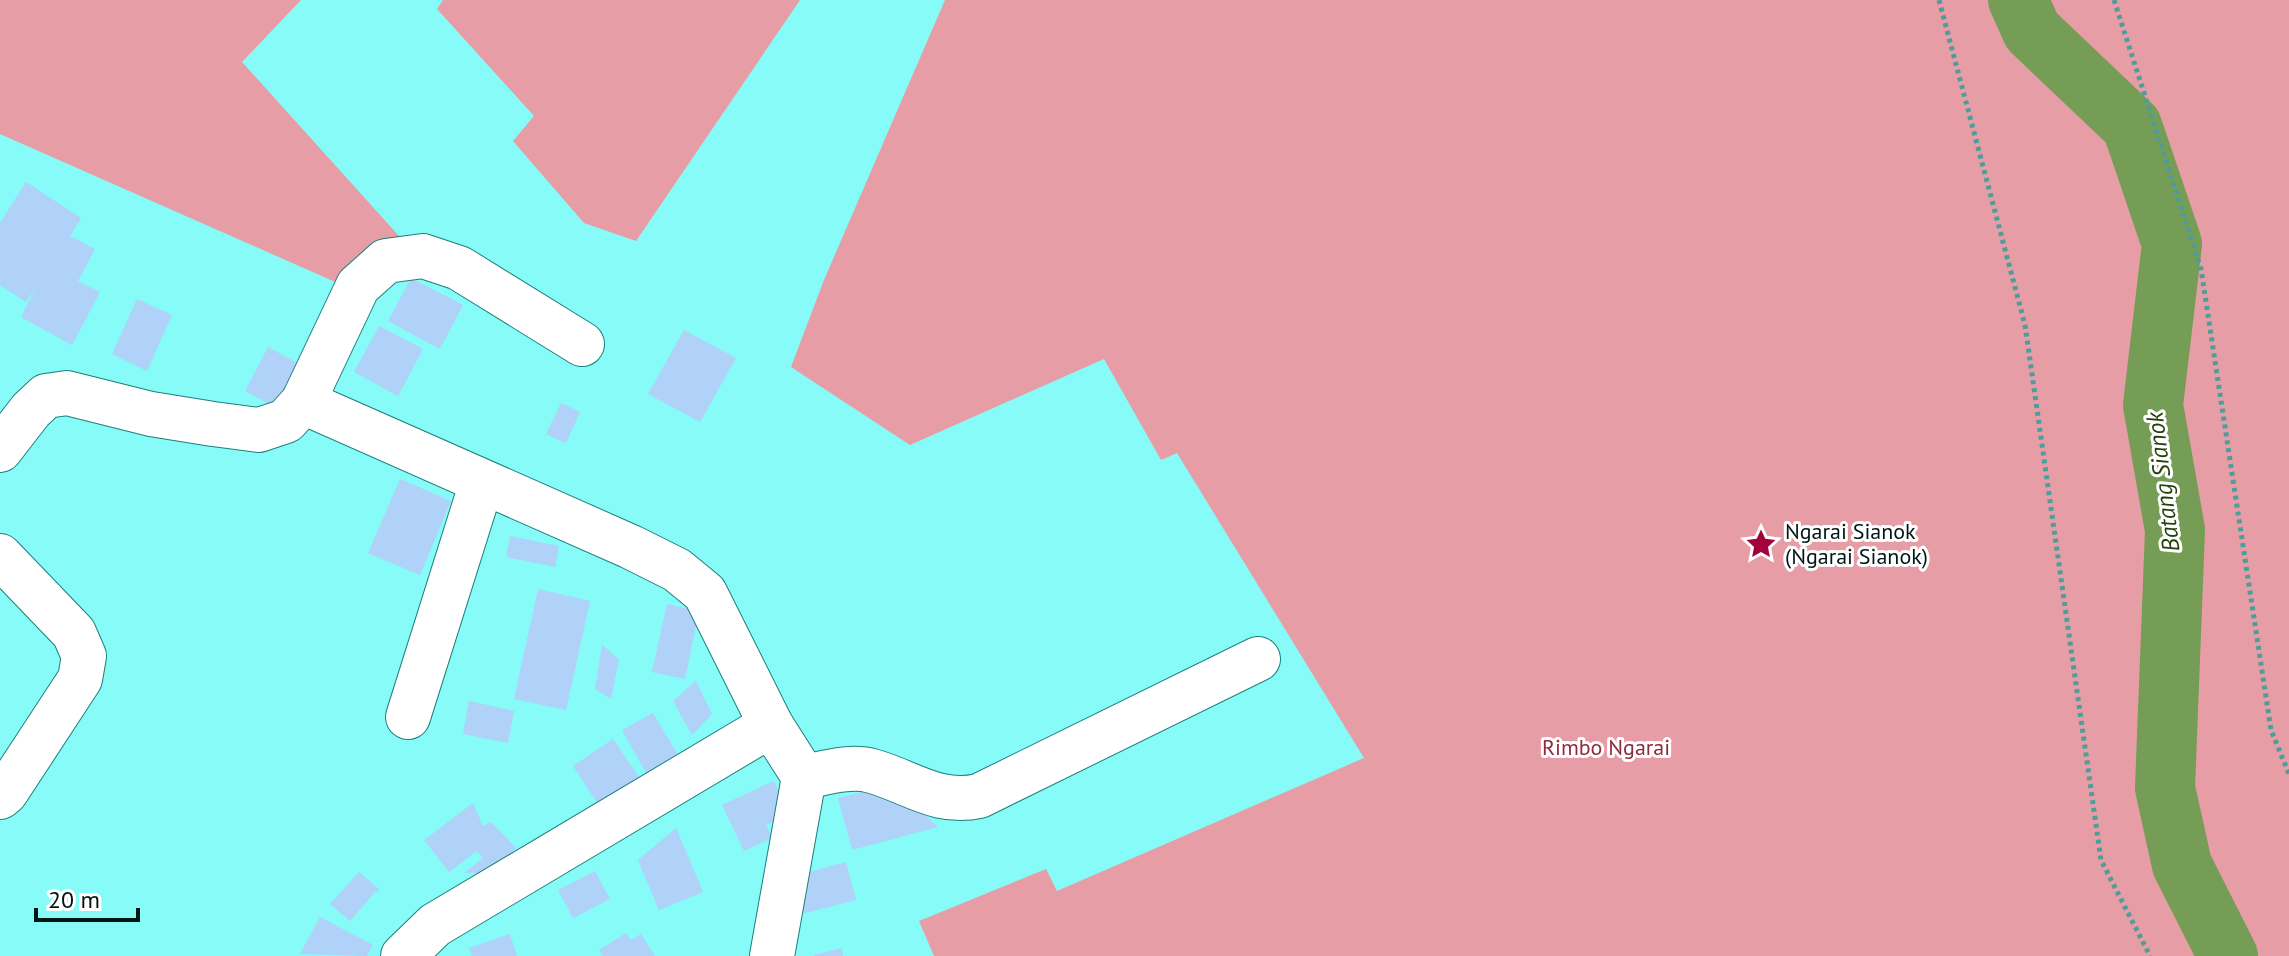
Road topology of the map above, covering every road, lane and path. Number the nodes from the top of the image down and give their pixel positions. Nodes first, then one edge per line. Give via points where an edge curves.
1 (1939, 0) edge
2 (2114, 0) edge
3 (582, 344) dead end
4 (303, 402) junction
5 (0, 450) edge
6 (482, 482) junction
7 (0, 556) edge
8 (1258, 659) dead end
9 (408, 717) dead end
10 (771, 725) junction
11 (2289, 774) edge
12 (804, 777) junction
13 (0, 797) edge
14 (403, 956) edge
15 (772, 956) edge
16 (2150, 956) edge

1 - 16 path via 2025,325 2101,860
2 - 11 path via 2201,269 2271,730
3 - 4 street via 459,268 423,256 386,261 358,286
4 - 5 street via 286,421 259,430 151,414 67,393 46,396
4 - 6 street
6 - 9 street
6 - 10 street via 677,570 705,593
7 - 13 street via 74,633 84,656 80,679
8 - 12 street via 979,796 959,800 934,795 869,770
10 - 12 street
10 - 14 street via 435,925
12 - 15 street

